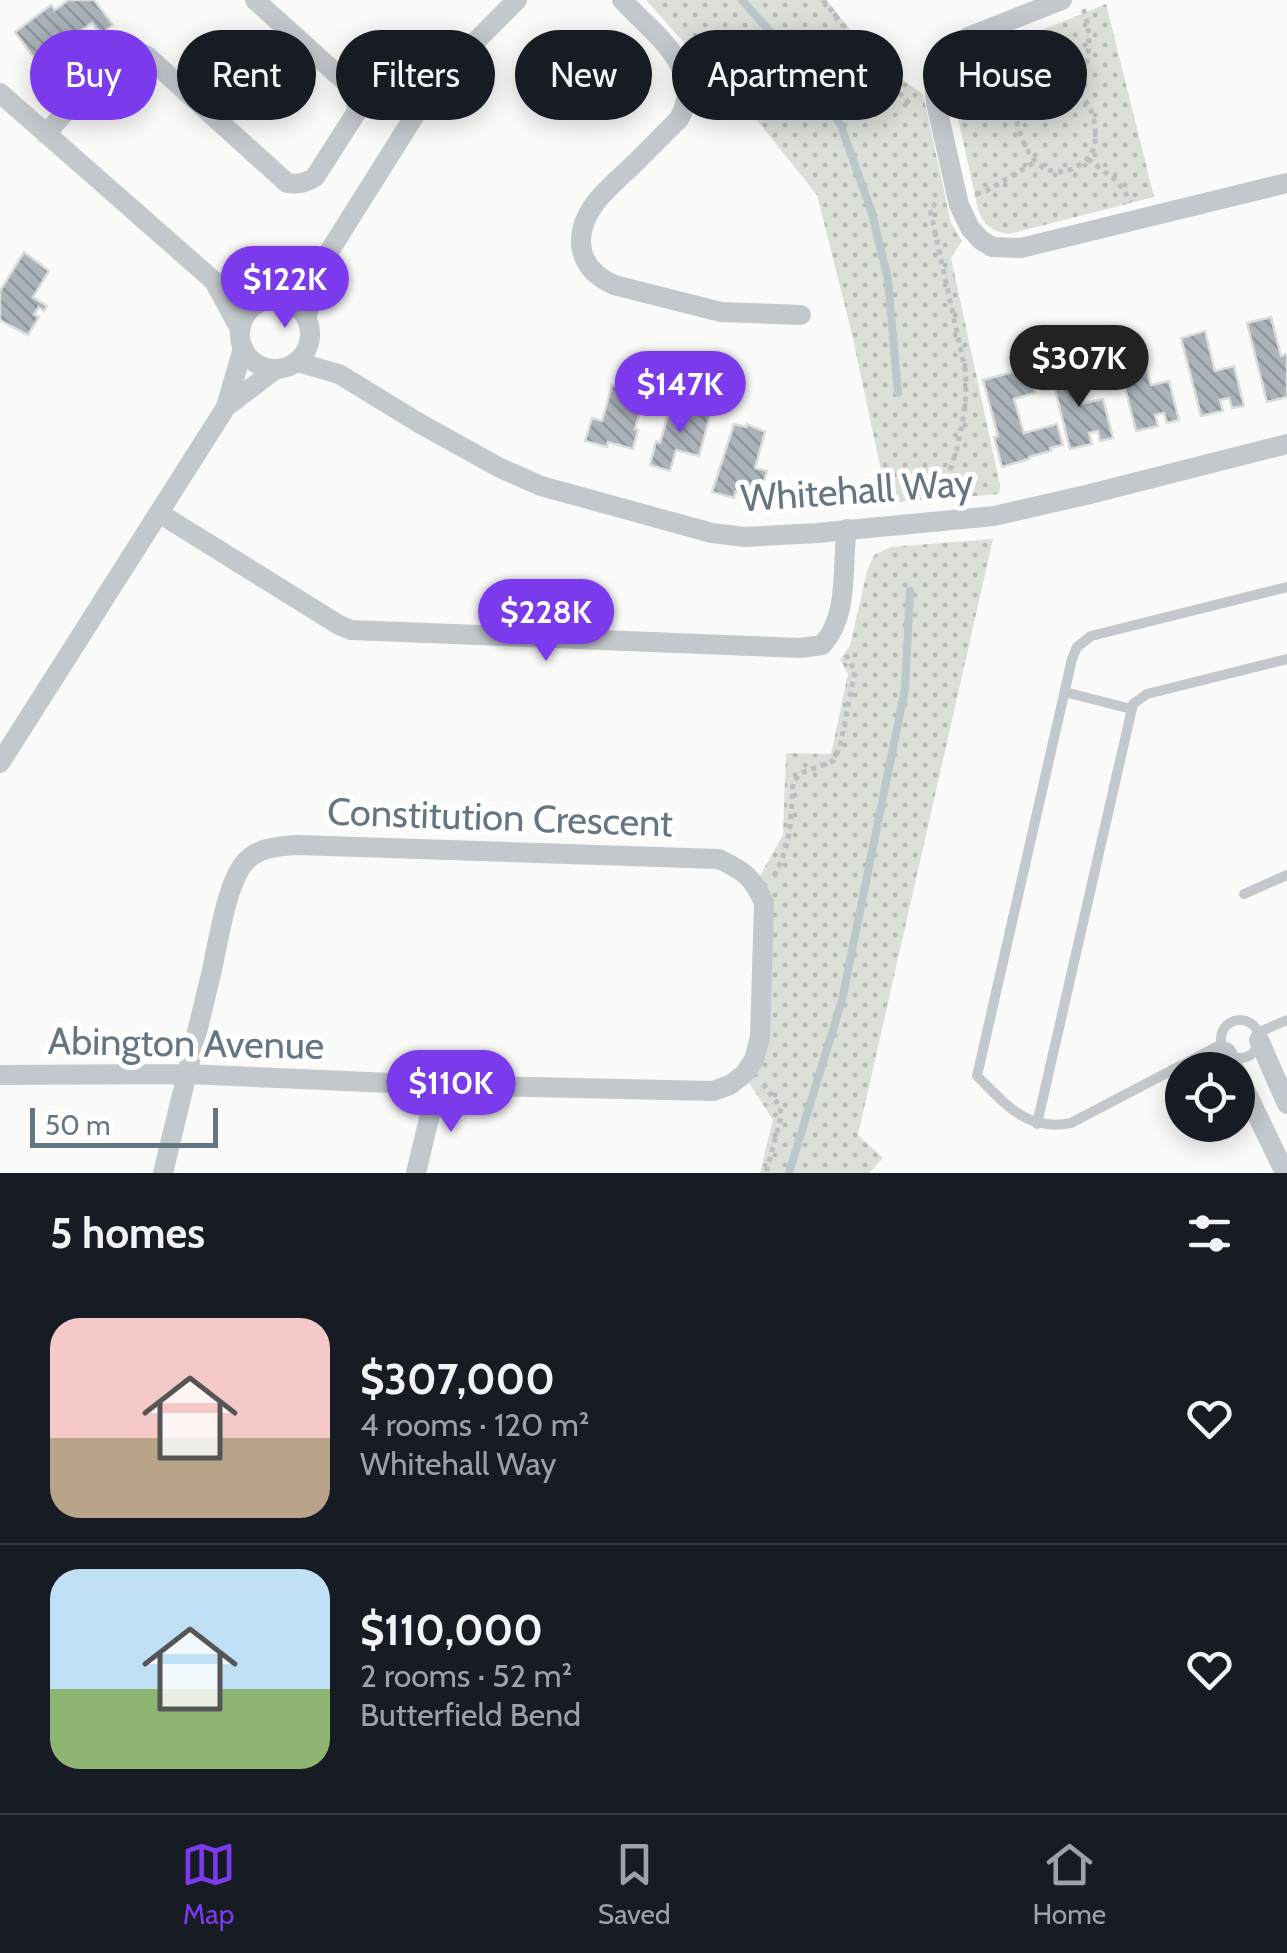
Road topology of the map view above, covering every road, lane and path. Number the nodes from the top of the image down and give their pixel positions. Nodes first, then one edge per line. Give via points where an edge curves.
1 (255, 0) edge
2 (517, 0) edge
3 (622, 0) edge
4 (822, 0) edge
5 (1062, 0) edge
6 (1080, 0) edge
7 (986, 30) edge
8 (1087, 62) edge
9 (0, 92) edge
10 (1087, 103) edge
11 (923, 112) edge
12 (939, 120) edge
13 (1016, 120) edge
14 (46, 134) junction
15 (1088, 159) junction
16 (1035, 162) junction
17 (1287, 183) edge
18 (957, 196) junction
19 (1135, 220) junction
20 (327, 255) junction
21 (214, 280) junction
22 (270, 299) junction
23 (801, 315) dead end
24 (308, 328) junction
25 (242, 339) junction
26 (297, 362) junction
27 (276, 369) junction
28 (339, 374) junction
29 (226, 407) junction
30 (1287, 444) edge
31 (159, 514) junction
32 (945, 520) junction
33 (847, 529) junction
34 (1287, 587) edge
35 (847, 644) dead end
36 (1287, 659) edge
37 (1065, 692) junction
38 (1131, 709) junction
39 (0, 764) edge
40 (1287, 875) edge
41 (772, 880) dead end
42 (1244, 894) dead end
43 (1287, 1020) edge
44 (1258, 1036) junction
45 (1228, 1052) edge
46 (1252, 1052) edge
47 (186, 1074) junction
48 (764, 1074) dead end
49 (0, 1076) edge
50 (437, 1085) junction
51 (730, 1085) joint
52 (1165, 1086) edge
53 (1287, 1104) edge
54 (1255, 1111) edge
55 (1037, 1124) junction
56 (163, 1173) edge
57 (416, 1173) edge
58 (766, 1173) edge
59 (1285, 1173) edge

1 - 14 street via 350,86 357,102 316,177 287,184 143,53 131,52 108,67
2 - 20 street via 437,80
3 - 23 street via 676,57 688,95 679,119 596,202 581,234 584,260 614,285 721,312
4 - 11 path via 879,72
5 - 7 street
6 - 8 path via 1088,21
9 - 14 street
10 - 15 path via 1094,119
12 - 18 street
13 - 16 path
14 - 21 street
15 - 16 path via 1062,171
15 - 19 path via 1124,189
16 - 18 path via 986,191
17 - 19 street
18 - 19 street via 970,228 992,247 1022,248
18 - 32 path via 930,209 966,369 944,490
20 - 22 street
20 - 24 street
21 - 22 street
21 - 25 street
22 - 24 street via 296,304
22 - 25 street via 248,312
24 - 26 street
24 - 28 street, Whitehall Way
25 - 27 street via 256,363
25 - 29 street
26 - 27 street
26 - 28 street, Whitehall Way
27 - 29 street
28 - 33 street, Whitehall Way via 541,486 712,533 746,537
29 - 31 street
30 - 32 street, Whitehall Way via 994,516
31 - 33 street via 351,630 801,648 822,646 838,621
31 - 39 street
32 - 33 street, Whitehall Way
34 - 37 lane via 1090,636 1074,653
35 - 41 path via 854,671 840,748 826,766 793,782 790,834
36 - 38 lane via 1148,694
37 - 38 lane
37 - 55 lane via 977,1076
38 - 55 lane
40 - 42 lane
43 - 44 lane
44 - 45 lane via 1249,1022 1233,1021 1222,1032
44 - 46 lane
44 - 53 street
47 - 49 street, Abington Avenue
47 - 50 street, Abington Avenue
47 - 51 street, Constitution Crescent via 242,865 274,846 297,845 719,860 740,869 764,903 760,1037 754,1060
47 - 56 street
48 - 58 path via 762,1084 780,1107
50 - 51 street, Abington Avenue via 714,1091
50 - 57 street
52 - 55 lane via 1071,1123
54 - 59 street

